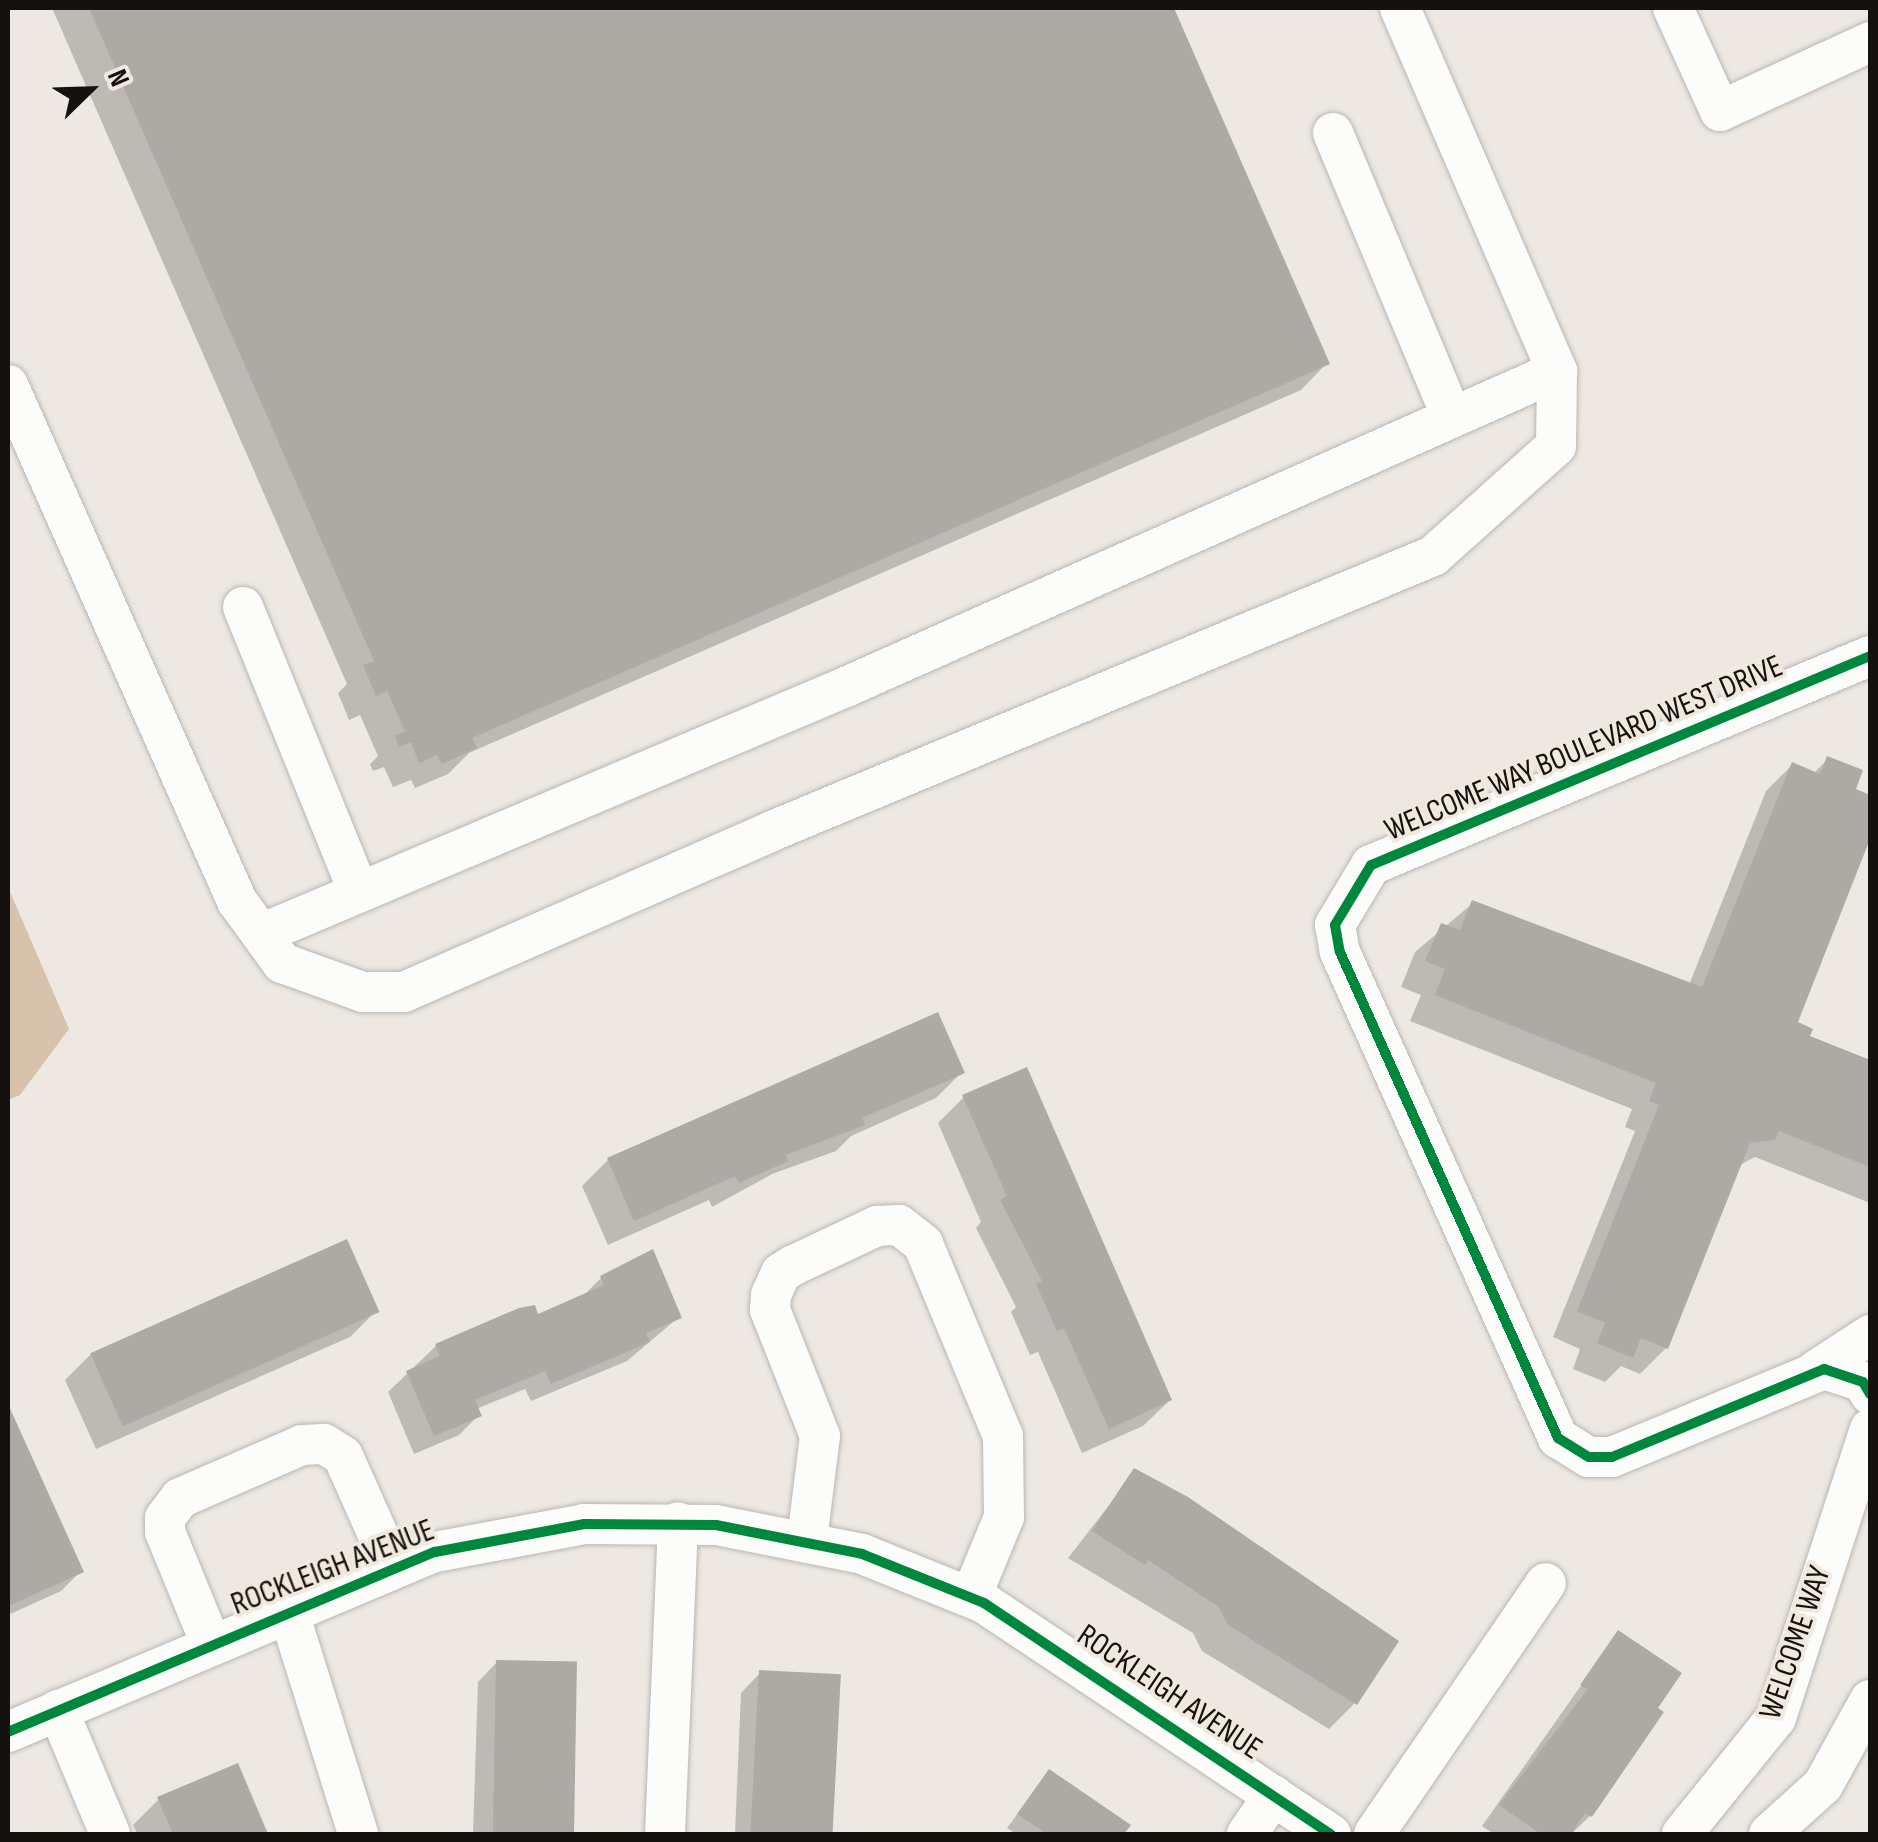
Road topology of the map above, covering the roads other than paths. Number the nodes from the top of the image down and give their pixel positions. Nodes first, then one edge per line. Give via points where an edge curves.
1 (1400, 8) edge
2 (1674, 8) edge
3 (1870, 42) edge
4 (1333, 133) dead end
5 (1557, 370) junction
6 (8, 385) edge
7 (1452, 417) junction
8 (244, 606) dead end
9 (1870, 656) edge
10 (360, 892) junction
11 (260, 934) junction
12 (1870, 1335) edge
13 (1815, 1371) junction
14 (1870, 1394) edge
15 (1870, 1429) edge
16 (678, 1522) junction
17 (807, 1540) junction
18 (392, 1566) junction
19 (1546, 1583) dead end
20 (971, 1597) junction
21 (288, 1610) junction
22 (210, 1644) junction
23 (1870, 1700) edge
24 (58, 1710) junction
25 (8, 1732) edge
26 (1274, 1795) junction
27 (110, 1834) edge
28 (358, 1834) edge
29 (665, 1834) edge
30 (1247, 1834) edge
31 (1331, 1834) edge
32 (1374, 1834) edge
33 (1682, 1834) edge
34 (1770, 1834) edge

1 - 5 street
2 - 3 street via 1720,110
4 - 7 street
5 - 7 street
5 - 11 street via 1556,446 1433,556 772,830 404,992 362,992 282,963
6 - 11 street via 237,901
7 - 10 street via 848,686
8 - 10 street
9 - 13 street, WELCOME WAY BOULEVARD WEST DRIVE via 1371,865 1337,914 1340,952 1551,1430 1581,1454 1624,1454
10 - 11 street
12 - 13 street
13 - 14 street via 1850,1376
15 - 33 street, WELCOME WAY via 1776,1718
16 - 17 street, ROCKLEIGH AVENUE
16 - 18 street, ROCKLEIGH AVENUE via 546,1528
16 - 29 street
17 - 20 street, ROCKLEIGH AVENUE via 915,1572
17 - 20 street via 820,1436 770,1310 771,1295 781,1273 794,1264 877,1226 899,1225 924,1244 1003,1436 1004,1517
18 - 21 street, ROCKLEIGH AVENUE
18 - 22 street via 342,1456 324,1444 302,1445 186,1495 165,1518
19 - 32 street
20 - 26 street, ROCKLEIGH AVENUE via 1049,1640
21 - 22 street, ROCKLEIGH AVENUE
21 - 28 street
22 - 24 street, ROCKLEIGH AVENUE
23 - 34 street via 1823,1784
24 - 25 street, ROCKLEIGH AVENUE
24 - 27 street
26 - 30 street
26 - 31 street, ROCKLEIGH AVENUE

